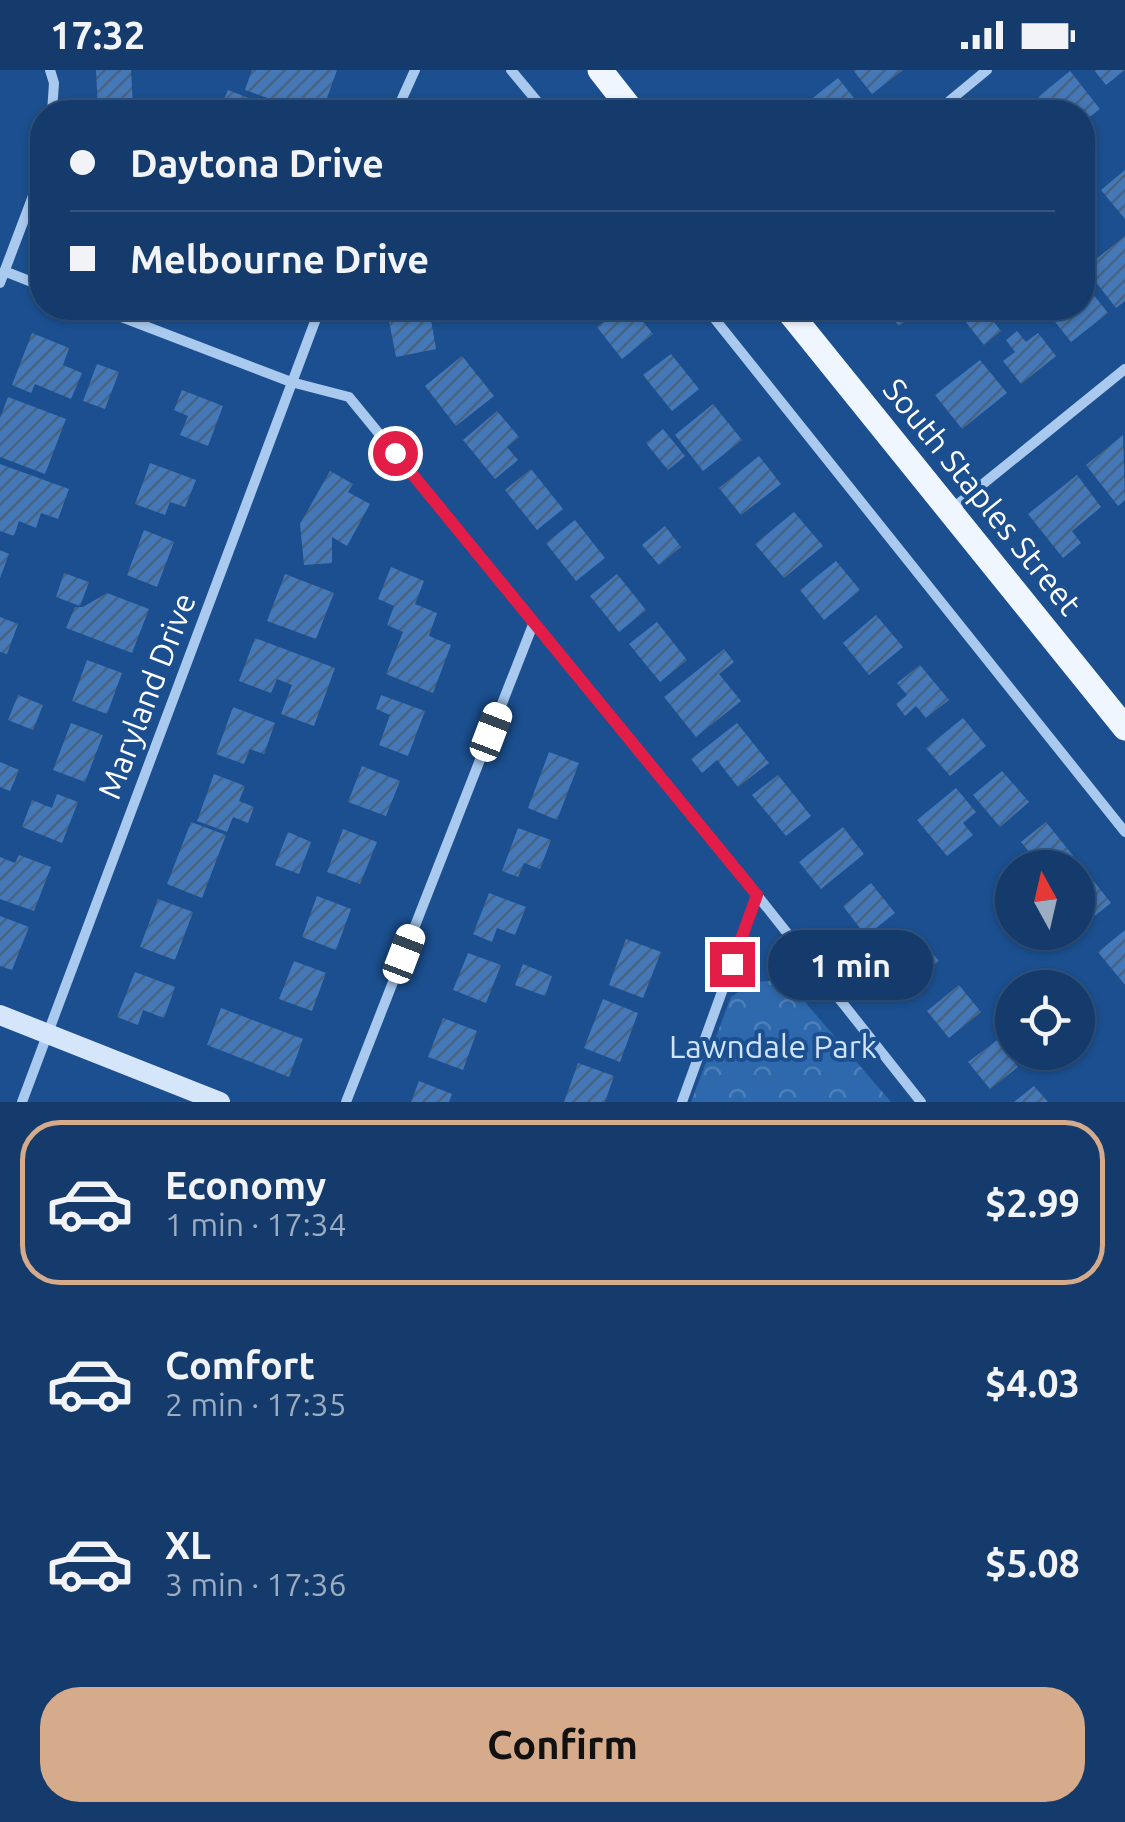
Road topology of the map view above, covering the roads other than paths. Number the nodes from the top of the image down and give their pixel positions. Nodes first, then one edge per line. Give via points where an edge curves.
1 (50, 70) edge
2 (415, 70) edge
3 (511, 70) edge
4 (600, 70) edge
5 (987, 70) edge
6 (53, 100) edge
7 (401, 100) edge
8 (536, 100) edge
9 (624, 100) edge
10 (951, 100) edge
11 (30, 204) edge
12 (2, 277) edge
13 (30, 283) edge
14 (129, 320) edge
15 (315, 320) edge
16 (716, 320) edge
17 (796, 320) edge
18 (1125, 369) edge
19 (291, 382) junction
20 (952, 509) junction
21 (534, 622) junction
22 (1125, 728) edge
23 (1125, 832) edge
24 (757, 895) junction
25 (0, 1015) edge
26 (46, 1034) junction
27 (22, 1102) edge
28 (220, 1102) edge
29 (346, 1102) edge
30 (682, 1102) edge
31 (920, 1102) edge

1 - 6 street
2 - 7 street
3 - 8 street
4 - 9 main road
5 - 10 street
11 - 12 street
12 - 13 street
14 - 19 street
15 - 19 street, Maryland Drive
16 - 23 street
17 - 20 main road, South Staples Street
18 - 20 street
19 - 21 street via 348,396
19 - 26 street, Maryland Drive
20 - 22 main road, South Staples Street
21 - 24 street
21 - 29 street
24 - 30 street
24 - 31 street
25 - 26 street
26 - 27 street, Maryland Drive
26 - 28 street

